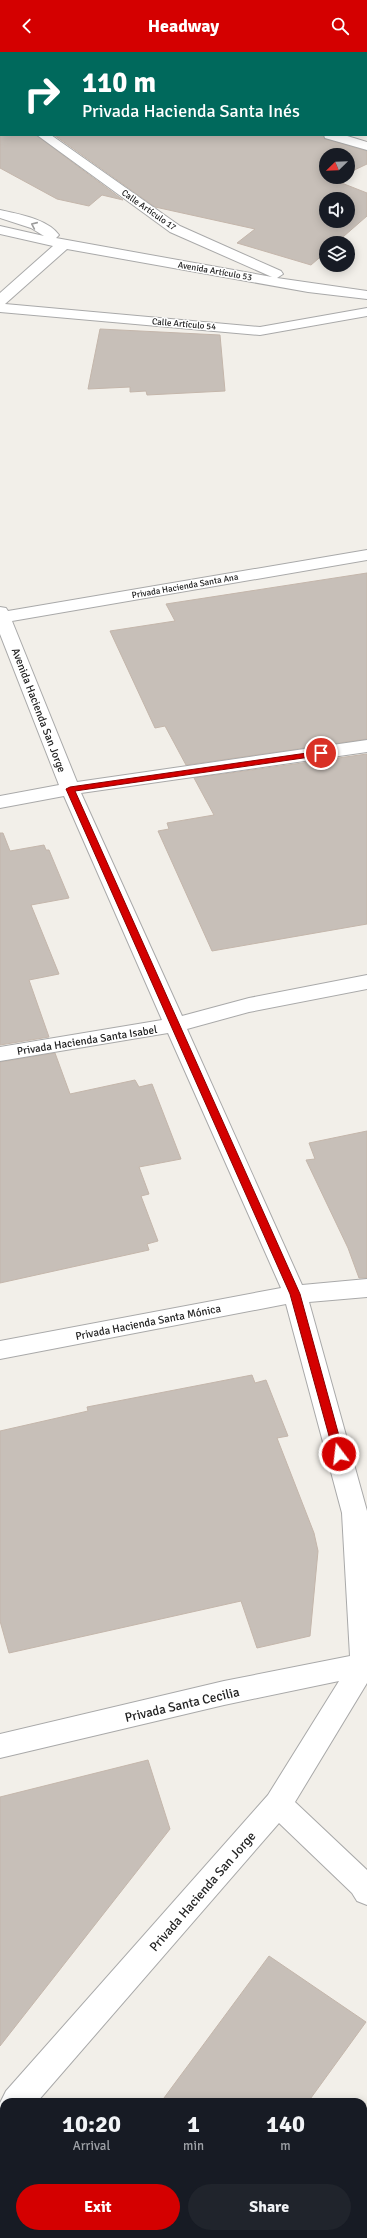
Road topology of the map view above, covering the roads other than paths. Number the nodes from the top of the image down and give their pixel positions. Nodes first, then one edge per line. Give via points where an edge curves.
1 (44, 136) edge
2 (333, 136) edge
3 (367, 146) edge
4 (0, 214) edge
5 (0, 230) edge
6 (64, 244) junction
7 (308, 288) junction
8 (367, 295) edge
9 (0, 301) edge
10 (0, 308) edge
11 (367, 312) edge
12 (367, 555) edge
13 (1, 616) edge
14 (367, 746) edge
15 (70, 789) junction
16 (0, 802) edge
17 (367, 982) edge
18 (175, 1025) junction
19 (0, 1054) edge
20 (367, 1288) edge
21 (295, 1294) junction
22 (0, 1350) edge
23 (366, 1664) edge
24 (0, 1746) edge
25 (278, 1804) junction
26 (367, 1892) edge
27 (21, 2098) edge

1 - 7 street, Calle Artículo 17 via 175,229
2 - 3 street
6 -> 4 street via 36,225
5 - 6 street, Avenida Artículo 53
6 - 7 street, Avenida Artículo 53
6 - 9 street
7 - 8 street, Avenida Artículo 53
10 - 11 street, Calle Artículo 54 via 260,331
12 - 13 street, Privada Hacienda Santa Ana
13 - 15 street, Avenida Hacienda San Jorge
14 - 15 street
15 - 16 street
15 - 18 street, Avenida Hacienda San Jorge
17 - 18 street, Privada Hacienda Santa Isabel via 249,1005
18 - 19 street, Privada Hacienda Santa Isabel
18 - 21 street, Avenida Hacienda San Jorge
20 - 21 street, Privada Hacienda Santa Mónica
21 - 22 street, Privada Hacienda Santa Mónica
21 - 23 street, Avenida Hacienda San Jorge via 355,1513
23 - 24 street, Privada Santa Cecilia via 224,1693
23 - 25 street, Privada Hacienda San Jorge
25 - 26 street via 362,1884
25 - 27 street, Privada Hacienda San Jorge

